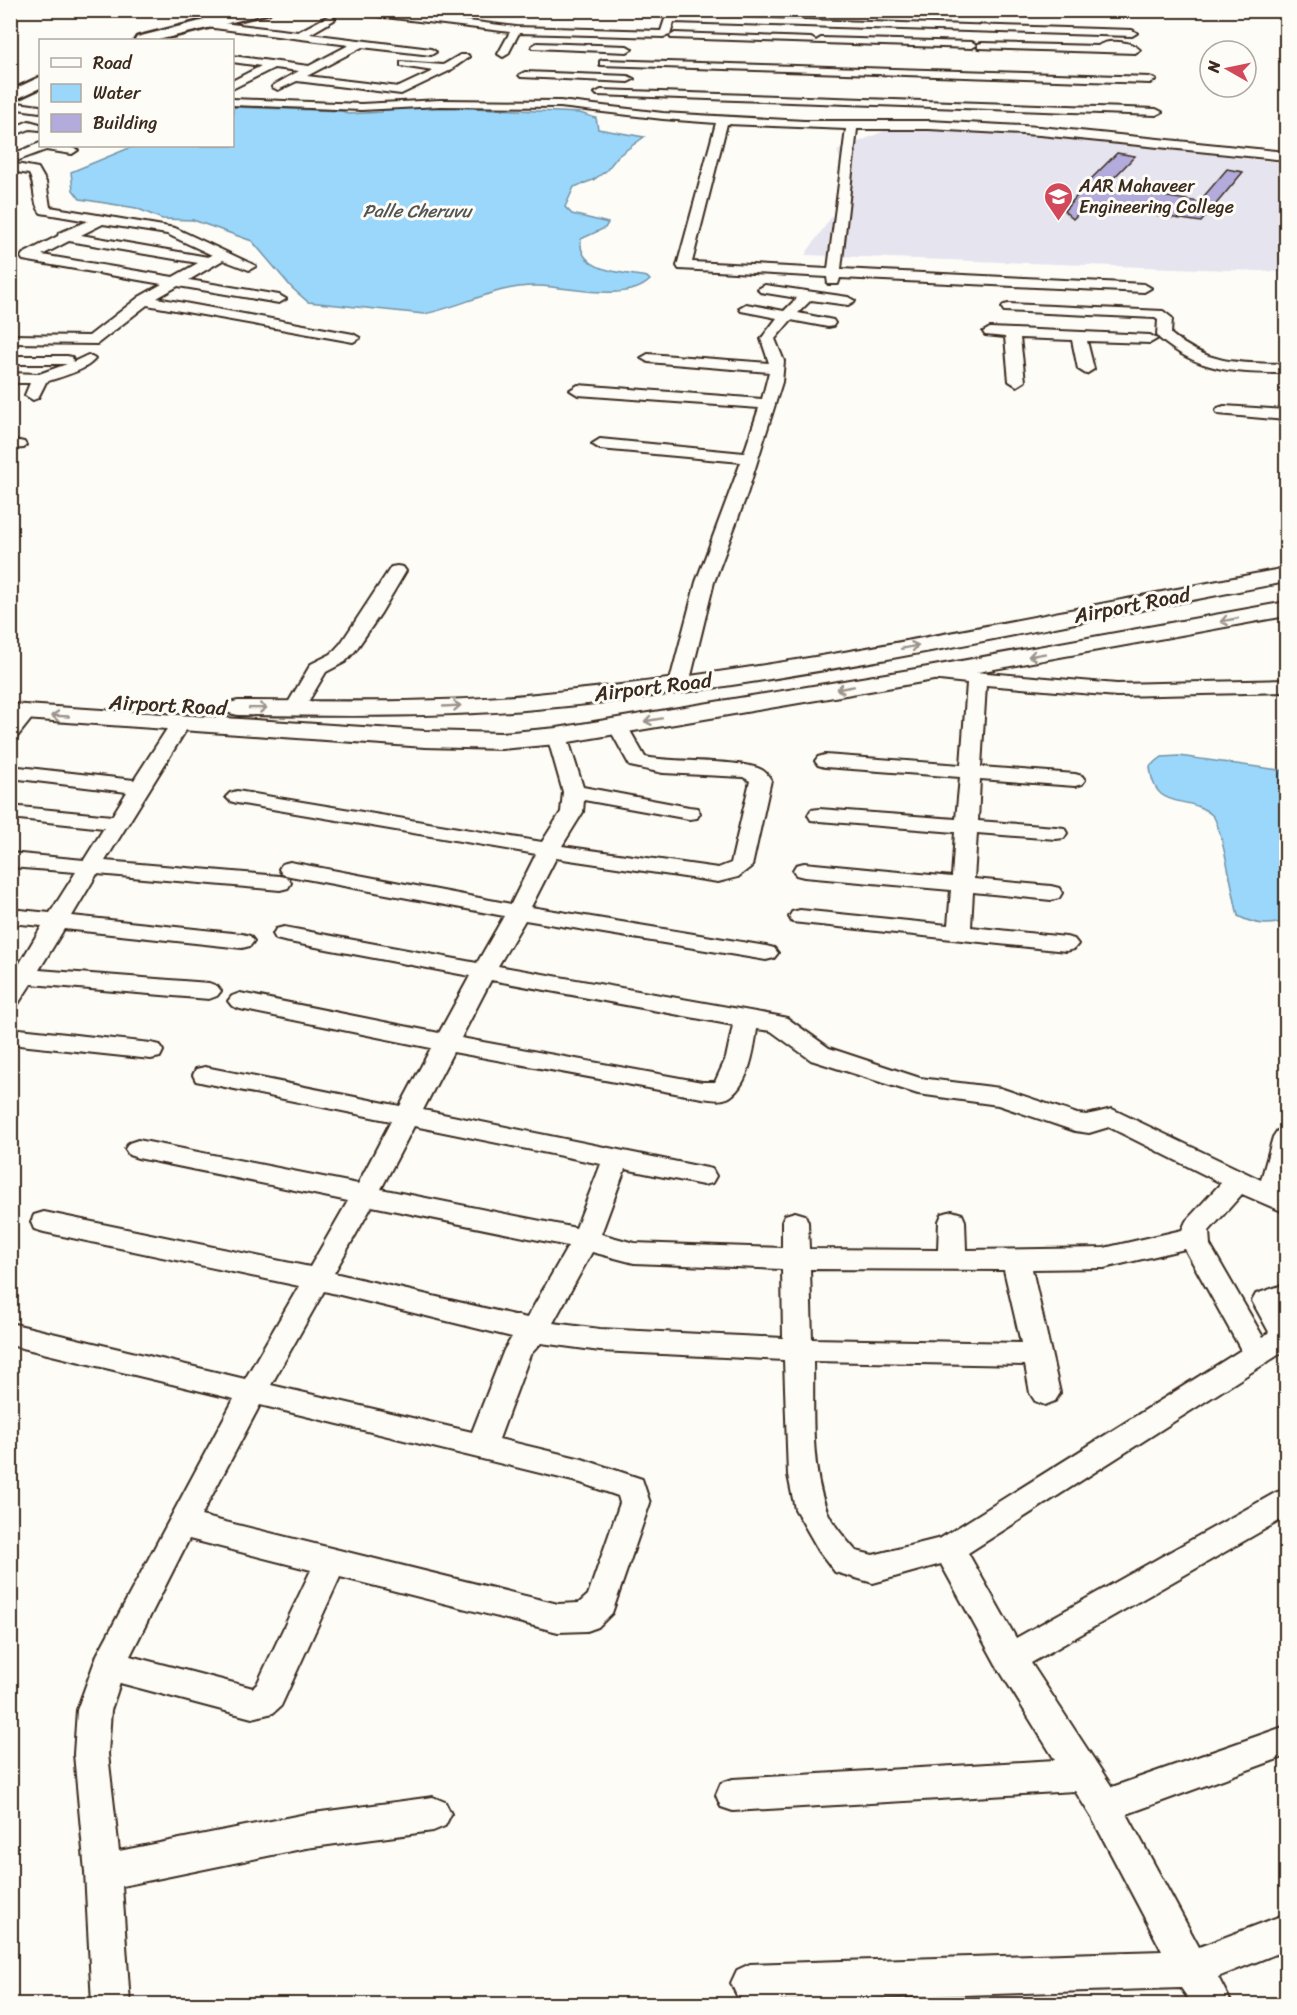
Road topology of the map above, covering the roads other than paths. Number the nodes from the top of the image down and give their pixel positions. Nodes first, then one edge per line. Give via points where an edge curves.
1 (178, 10) edge
2 (246, 10) edge
3 (264, 10) edge
4 (352, 10) edge
5 (755, 10) edge
6 (975, 15) dead end
7 (667, 17) edge
8 (330, 18) dead end
9 (208, 22) junction
10 (442, 22) junction
11 (320, 24) junction
12 (813, 24) junction
13 (341, 26) dead end
14 (977, 28) junction
15 (516, 30) junction
16 (426, 32) dead end
17 (276, 33) junction
18 (1132, 33) dead end
19 (298, 36) junction
20 (375, 36) dead end
21 (667, 38) junction
22 (131, 39) edge
23 (146, 39) edge
24 (815, 39) junction
25 (260, 41) dead end
26 (360, 44) junction
27 (977, 44) junction
28 (537, 46) dead end
29 (639, 50) dead end
30 (316, 53) dead end
31 (503, 54) dead end
32 (236, 55) edge
33 (337, 56) junction
34 (464, 57) dead end
35 (358, 58) dead end
36 (389, 62) dead end
37 (589, 62) dead end
38 (273, 64) junction
39 (657, 65) junction
40 (445, 69) junction
41 (1133, 69) dead end
42 (312, 70) junction
43 (399, 70) junction
44 (810, 70) junction
45 (525, 75) dead end
46 (977, 75) junction
47 (296, 78) junction
48 (640, 79) dead end
49 (1088, 79) junction
50 (1150, 80) dead end
51 (39, 82) edge
52 (332, 82) junction
53 (234, 85) edge
54 (278, 87) dead end
55 (368, 87) junction
56 (39, 90) edge
57 (406, 90) junction
58 (436, 93) dead end
59 (587, 93) dead end
60 (313, 94) dead end
61 (645, 95) junction
62 (10, 97) edge
63 (352, 97) dead end
64 (805, 100) junction
65 (234, 102) edge
66 (10, 105) edge
67 (978, 106) junction
68 (39, 109) edge
69 (1156, 112) dead end
70 (779, 116) dead end
71 (826, 118) dead end
72 (722, 122) dead end
73 (978, 124) junction
74 (852, 125) junction
75 (39, 127) edge
76 (1125, 127) dead end
77 (10, 134) edge
78 (42, 147) edge
79 (51, 147) edge
80 (10, 150) edge
81 (72, 150) dead end
82 (30, 152) junction
83 (1287, 156) edge
84 (10, 160) edge
85 (10, 167) edge
86 (100, 220) junction
87 (44, 232) dead end
88 (68, 236) junction
89 (223, 254) junction
90 (19, 259) edge
91 (209, 261) junction
92 (249, 266) dead end
93 (1141, 270) dead end
94 (834, 278) junction
95 (174, 281) junction
96 (1144, 288) junction
97 (765, 289) dead end
98 (808, 295) junction
99 (279, 299) dead end
100 (144, 300) junction
101 (848, 301) dead end
102 (746, 308) dead end
103 (1009, 308) dead end
104 (1147, 314) junction
105 (788, 315) junction
106 (828, 322) dead end
107 (990, 332) dead end
108 (1012, 333) junction
109 (1079, 336) junction
110 (353, 338) dead end
111 (10, 339) edge
112 (1150, 339) junction
113 (1153, 356) dead end
114 (648, 358) dead end
115 (88, 359) dead end
116 (10, 360) edge
117 (67, 360) dead end
118 (776, 368) junction
119 (1086, 369) dead end
120 (1287, 369) edge
121 (40, 380) junction
122 (12, 381) edge
123 (1017, 381) dead end
124 (578, 390) dead end
125 (33, 395) dead end
126 (768, 404) junction
127 (1224, 411) dead end
128 (1287, 415) edge
129 (600, 444) dead end
130 (750, 458) junction
131 (397, 571) dead end
132 (1287, 575) edge
133 (1287, 609) edge
134 (928, 674) junction
135 (978, 678) junction
136 (679, 684) junction
137 (1287, 686) edge
138 (16, 707) edge
139 (295, 708) junction
140 (182, 722) junction
141 (618, 726) junction
142 (10, 733) edge
143 (557, 736) junction
144 (825, 760) dead end
145 (971, 772) junction
146 (19, 773) dead end
147 (1075, 780) dead end
148 (139, 787) junction
149 (574, 792) junction
150 (237, 797) dead end
151 (10, 812) edge
152 (689, 813) dead end
153 (819, 815) dead end
154 (117, 823) junction
155 (967, 826) junction
156 (1056, 833) dead end
157 (548, 850) junction
158 (10, 861) edge
159 (92, 867) junction
160 (804, 870) dead end
161 (963, 884) junction
162 (1051, 893) dead end
163 (518, 912) junction
164 (10, 916) edge
165 (800, 917) dead end
166 (57, 921) junction
167 (959, 933) junction
168 (284, 934) dead end
169 (242, 941) dead end
170 (1066, 944) dead end
171 (765, 952) dead end
172 (484, 971) junction
173 (18, 976) edge
174 (209, 991) dead end
175 (10, 999) edge
176 (240, 1001) dead end
177 (746, 1020) junction
178 (10, 1036) edge
179 (447, 1043) junction
180 (151, 1052) dead end
181 (205, 1075) dead end
182 (407, 1115) junction
183 (1287, 1137) edge
184 (138, 1149) dead end
185 (616, 1158) junction
186 (704, 1176) dead end
187 (1238, 1181) junction
188 (365, 1195) junction
189 (1278, 1200) edge
190 (952, 1221) dead end
191 (44, 1222) dead end
192 (795, 1222) dead end
193 (1194, 1237) junction
194 (585, 1240) junction
195 (796, 1259) junction
196 (952, 1260) junction
197 (1016, 1260) junction
198 (316, 1279) junction
199 (1284, 1323) edge
200 (534, 1331) junction
201 (10, 1334) edge
202 (798, 1350) junction
203 (1038, 1354) junction
204 (1258, 1354) junction
205 (253, 1391) junction
206 (1045, 1393) dead end
207 (481, 1447) junction
208 (1287, 1502) edge
209 (181, 1524) junction
210 (949, 1550) junction
211 (331, 1562) junction
212 (1010, 1658) junction
213 (110, 1665) junction
214 (1287, 1741) edge
215 (1083, 1774) junction
216 (733, 1795) dead end
217 (1104, 1806) junction
218 (433, 1814) dead end
219 (104, 1872) junction
220 (1287, 1932) edge
221 (1191, 1969) junction
222 (750, 1983) dead end
223 (111, 2004) edge
224 (1213, 2004) edge

1 - 9 street via 194,13
2 - 9 highway
3 - 9 highway
4 - 10 street
5 - 12 street via 813,12
6 - 14 street
7 - 12 street
7 - 21 street
8 - 11 street
9 - 17 street
9 - 22 highway
9 - 23 highway
10 - 15 street
10 - 16 street
11 - 13 street
11 - 19 street
12 - 14 street
12 - 24 street
14 - 18 street
14 - 27 street
15 - 21 street
15 - 31 street
17 - 19 street
17 - 25 street
19 - 26 street
20 - 26 street
21 - 24 street
21 - 39 street
24 - 27 street
24 - 44 street
26 - 33 street
26 - 43 street via 431,52
27 - 27 street via 1128,47 1135,50
27 - 46 street
28 - 29 street
30 - 33 street
32 - 38 street
33 - 35 street
33 - 42 street
34 - 40 street
36 - 43 street
37 - 39 street
38 - 42 street
38 - 53 street
39 - 44 street
39 - 61 street
40 - 43 street
40 - 57 street
41 - 49 street via 1106,70
42 - 47 street
43 - 55 street
44 - 46 street
44 - 64 street
45 - 48 street
46 - 49 street
46 - 67 street
47 - 52 street
47 - 54 street
49 - 50 street
51 - 62 highway
52 - 55 street
52 - 60 street
55 - 57 street
55 - 63 street
56 - 66 highway
57 - 58 street
59 - 61 street
61 - 64 street
61 - 70 street via 644,103 699,113
64 - 67 street
65 - 74 street via 361,107 547,104 677,117
66 - 68 street
67 - 69 street
67 - 73 street
71 - 73 street
72 - 94 street via 684,266
73 - 74 street
73 - 76 street
73 - 83 street
74 - 94 street
75 - 77 street via 29,125
78 - 82 street
79 - 81 street
80 - 82 street
82 - 84 street
85 - 86 street via 34,171 40,182 43,208
86 - 88 street
86 - 89 street via 170,231
87 - 88 street
88 - 90 street
88 - 91 street
89 - 91 street
89 - 92 street
90 - 95 street
91 - 95 street
93 - 96 street
94 - 96 street
95 - 99 street
95 - 100 street
96 - 104 street
97 - 98 street
98 - 101 street
98 - 105 street
100 - 110 street
100 - 111 street via 92,341
102 - 105 street
103 - 104 street
104 - 112 street
104 - 120 street via 1164,316 1164,336 1201,361
105 - 106 street
105 - 118 street via 768,339
107 - 108 street
108 - 109 street
108 - 123 street
109 - 112 street
109 - 119 street
112 - 113 street
114 - 118 street
115 - 121 street
116 - 117 street
118 - 126 street
121 - 122 street
121 - 125 street
124 - 126 street
126 - 130 street
127 - 128 street
129 - 130 street
130 - 136 street via 705,582
131 - 139 street via 348,647 338,658 318,668
136 -> 132 main road, Airport Road via 796,668
133 -> 134 main road, Airport Road
134 - 135 street, Airport Road
134 -> 141 main road, Airport Road
135 - 137 street, Airport Road via 1117,690
135 - 145 street
139 -> 136 main road, Airport Road via 366,710 534,702
138 -> 139 main road, Airport Road
140 -> 138 main road, Airport Road
138 - 142 street
140 - 143 main road, Airport Road via 425,739 501,741
140 - 148 street
141 - 143 main road, Airport Road
141 - 157 street via 637,762 742,771 761,780 741,866 718,875
143 - 149 street
144 - 145 street
145 - 147 street
145 - 155 street
146 - 148 street
148 - 154 street
149 - 152 street
149 - 157 street via 572,812
150 - 157 street
151 - 154 street
153 - 155 street
154 - 159 street
155 - 156 street
155 - 161 street
157 - 163 street
158 - 159 street
159 - 163 street via 285,876
159 - 166 street
160 - 161 street
161 - 162 street
161 - 167 street
163 - 171 street
163 - 172 street
164 - 166 street
165 - 167 street
166 - 169 street
166 - 173 street
167 - 170 street
168 - 172 street
172 - 177 street
172 - 179 street
173 - 174 street
173 - 175 street
176 - 179 street
177 - 179 street via 729,1084 721,1091
177 - 187 street via 778,1024 820,1054 918,1086 1000,1097 1075,1122 1089,1124 1112,1118
178 - 180 street
179 - 182 street
181 - 182 street
182 - 185 street
182 - 188 street
183 - 189 street
184 - 188 street
185 - 186 street
185 - 194 street
187 - 189 street
187 - 193 street via 1196,1228
188 - 194 street
188 - 198 street
190 - 196 street
191 - 198 street
192 - 195 street
193 - 197 street via 1104,1258
193 - 204 street
194 - 195 street via 662,1256
194 - 200 street
195 - 196 street
195 - 202 street
196 - 197 street
197 - 203 street
198 - 200 street
198 - 205 street
199 - 204 street
200 - 202 street via 600,1340
200 - 207 street via 518,1350
201 - 205 street
202 - 203 street
202 - 210 street via 803,1475 810,1509 830,1542 846,1562 873,1569
203 - 206 street
204 - 210 street
205 - 207 street
205 - 209 street
207 - 211 street via 582,1471 631,1488 635,1503 601,1603 587,1617 558,1618
208 - 212 street
209 - 211 street
209 - 213 street
210 - 212 street
211 - 213 street via 269,1695 261,1702 252,1703
212 - 215 street
213 - 219 street via 94,1710 91,1754
214 - 217 street
215 - 216 street
215 - 217 street
217 - 221 street
218 - 219 street via 306,1831
219 - 223 street
220 - 221 street
221 - 222 street
221 - 224 street

